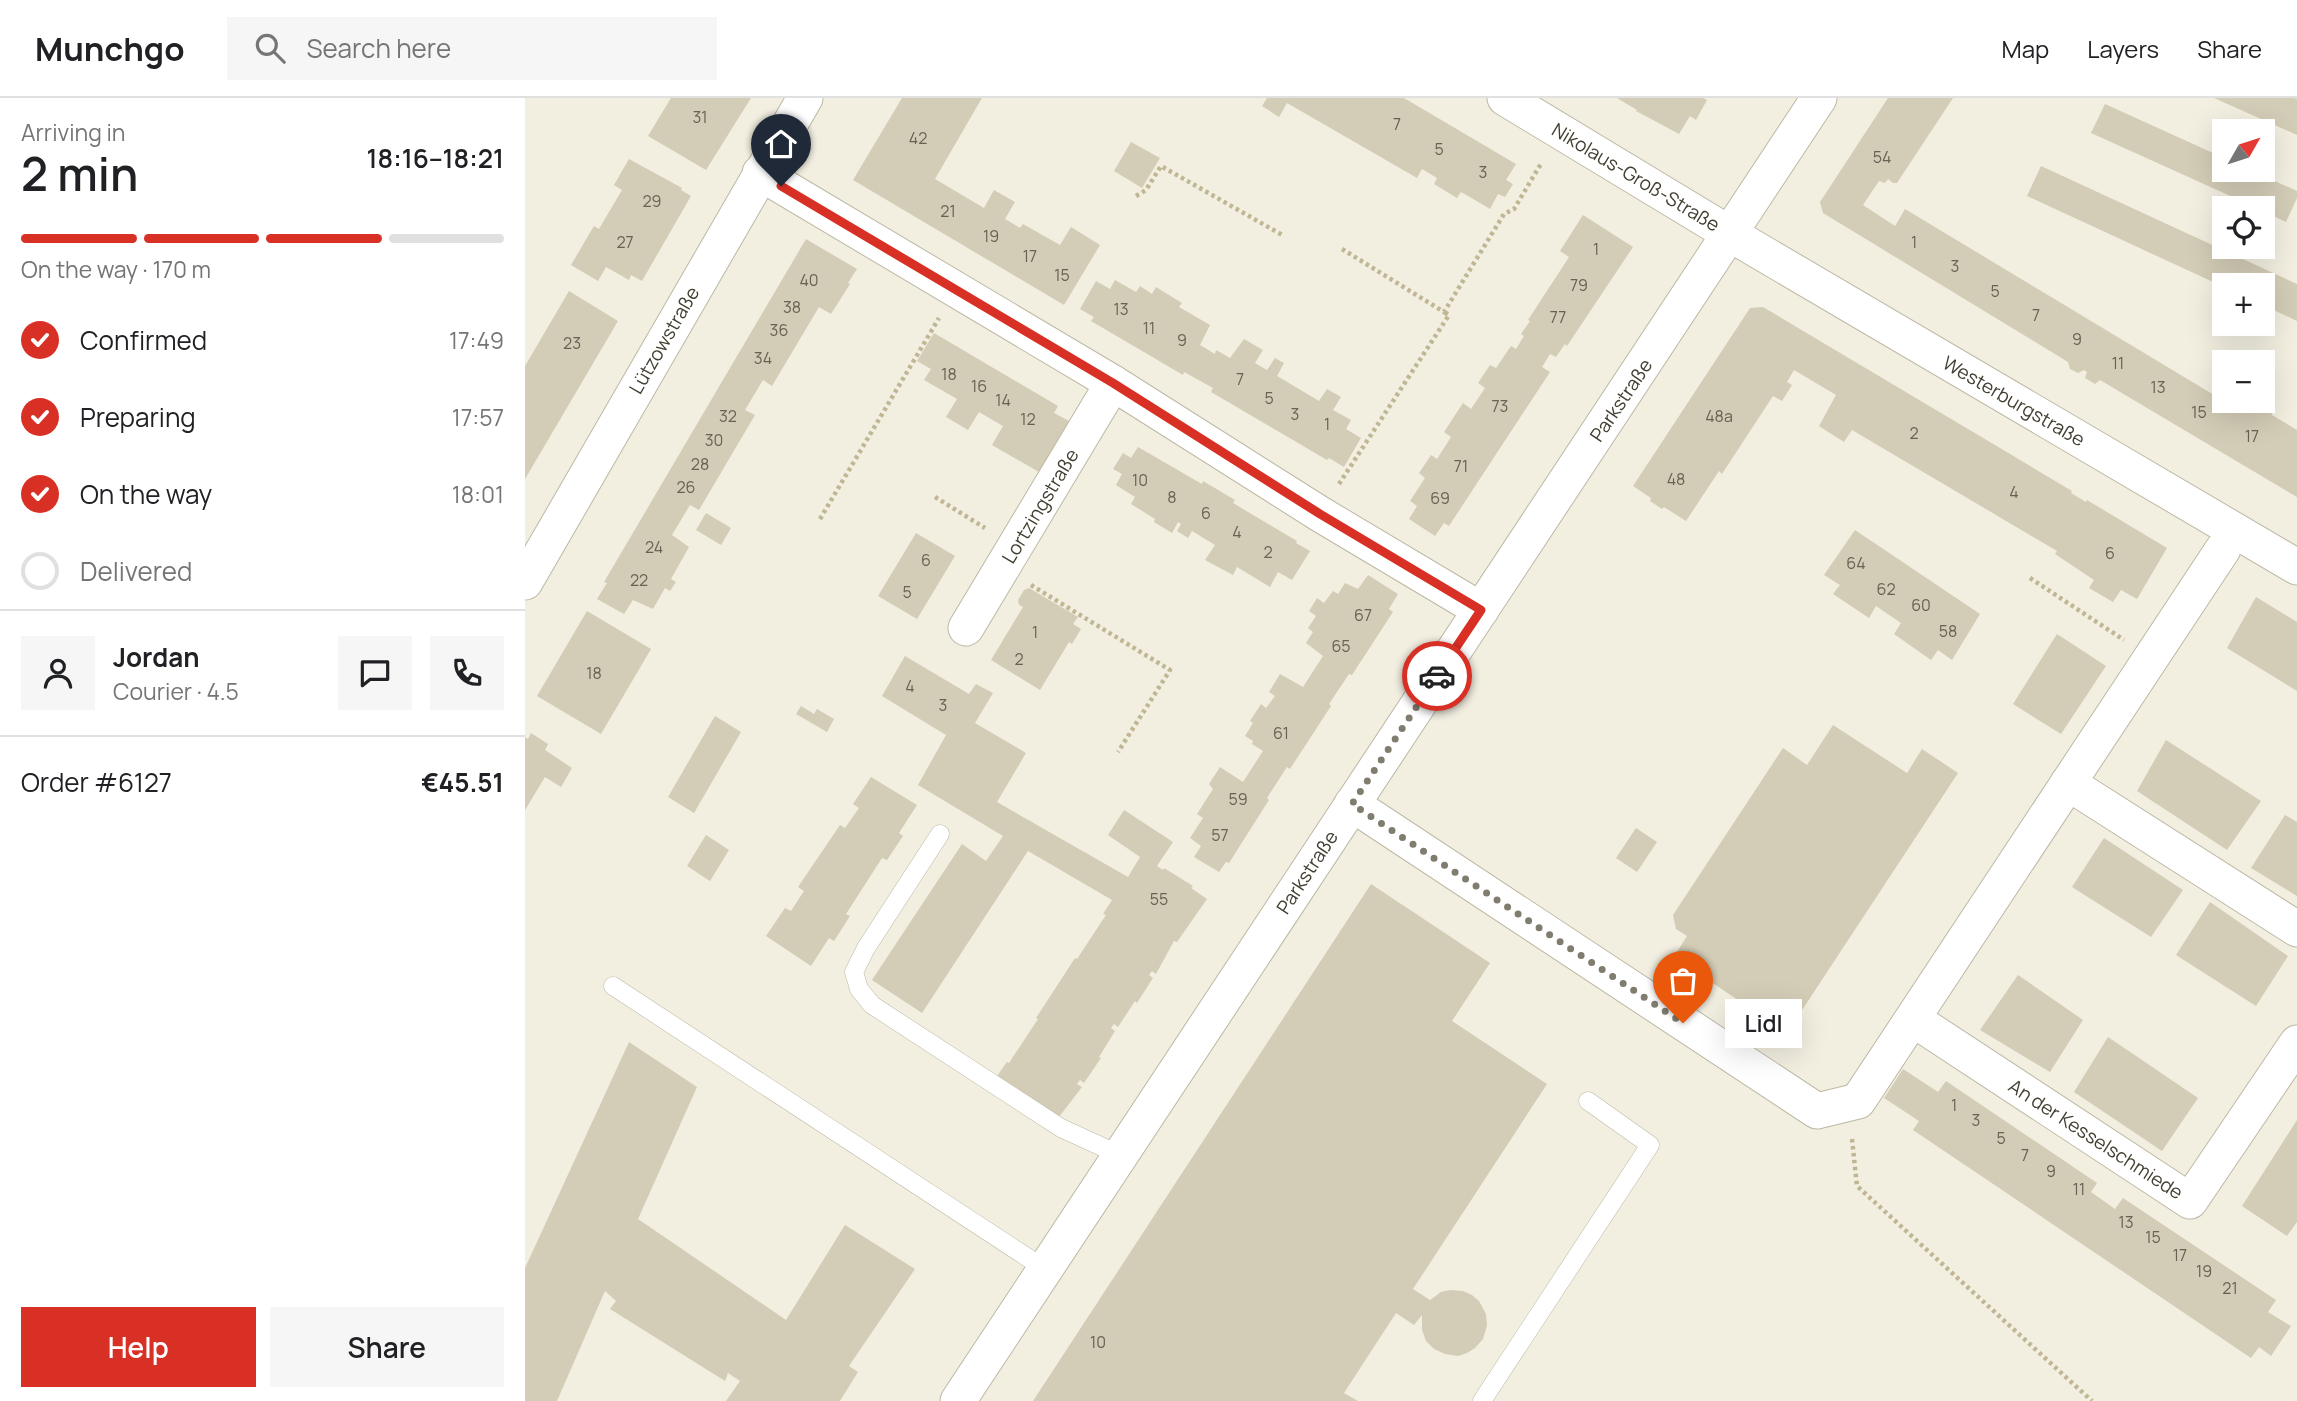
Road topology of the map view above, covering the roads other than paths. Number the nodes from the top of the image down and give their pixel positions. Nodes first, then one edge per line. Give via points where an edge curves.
1 (805, 98) edge
2 (1505, 98) edge
3 (1819, 98) edge
4 (760, 173) junction
5 (1730, 234) junction
6 (1113, 383) junction
7 (2223, 549) dead end
8 (2297, 568) edge
9 (525, 582) edge
10 (1481, 610) junction
11 (966, 628) dead end
12 (2068, 783) junction
13 (1352, 804) junction
14 (940, 834) dead end
15 (2297, 929) edge
16 (613, 986) dead end
17 (1913, 1018) junction
18 (2297, 1043) edge
19 (1588, 1101) dead end
20 (1120, 1155) junction
21 (1045, 1269) junction
22 (958, 1401) edge
23 (1482, 1401) edge

1 - 4 street, Lützowstraße
2 - 5 street, Nikolaus-Groß-Straße
3 - 5 street, Parkstraße
4 - 6 street
4 - 9 street, Lützowstraße
5 - 8 street, Westerburgstraße
5 - 10 street, Parkstraße
6 - 10 street
6 - 11 street, Lortzingstraße
7 - 12 street
10 - 13 street, Parkstraße
12 - 15 street
12 - 17 street
13 - 17 street via 1817,1111 1858,1101
13 - 20 street, Parkstraße
14 - 20 lane via 866,948 854,972 859,989 872,1005 1001,1090 1061,1128
16 - 21 lane
17 - 18 street, An der Kesselschmiede via 2190,1201
19 - 23 lane via 1650,1145
20 - 21 street, Parkstraße
21 - 22 street, Parkstraße

